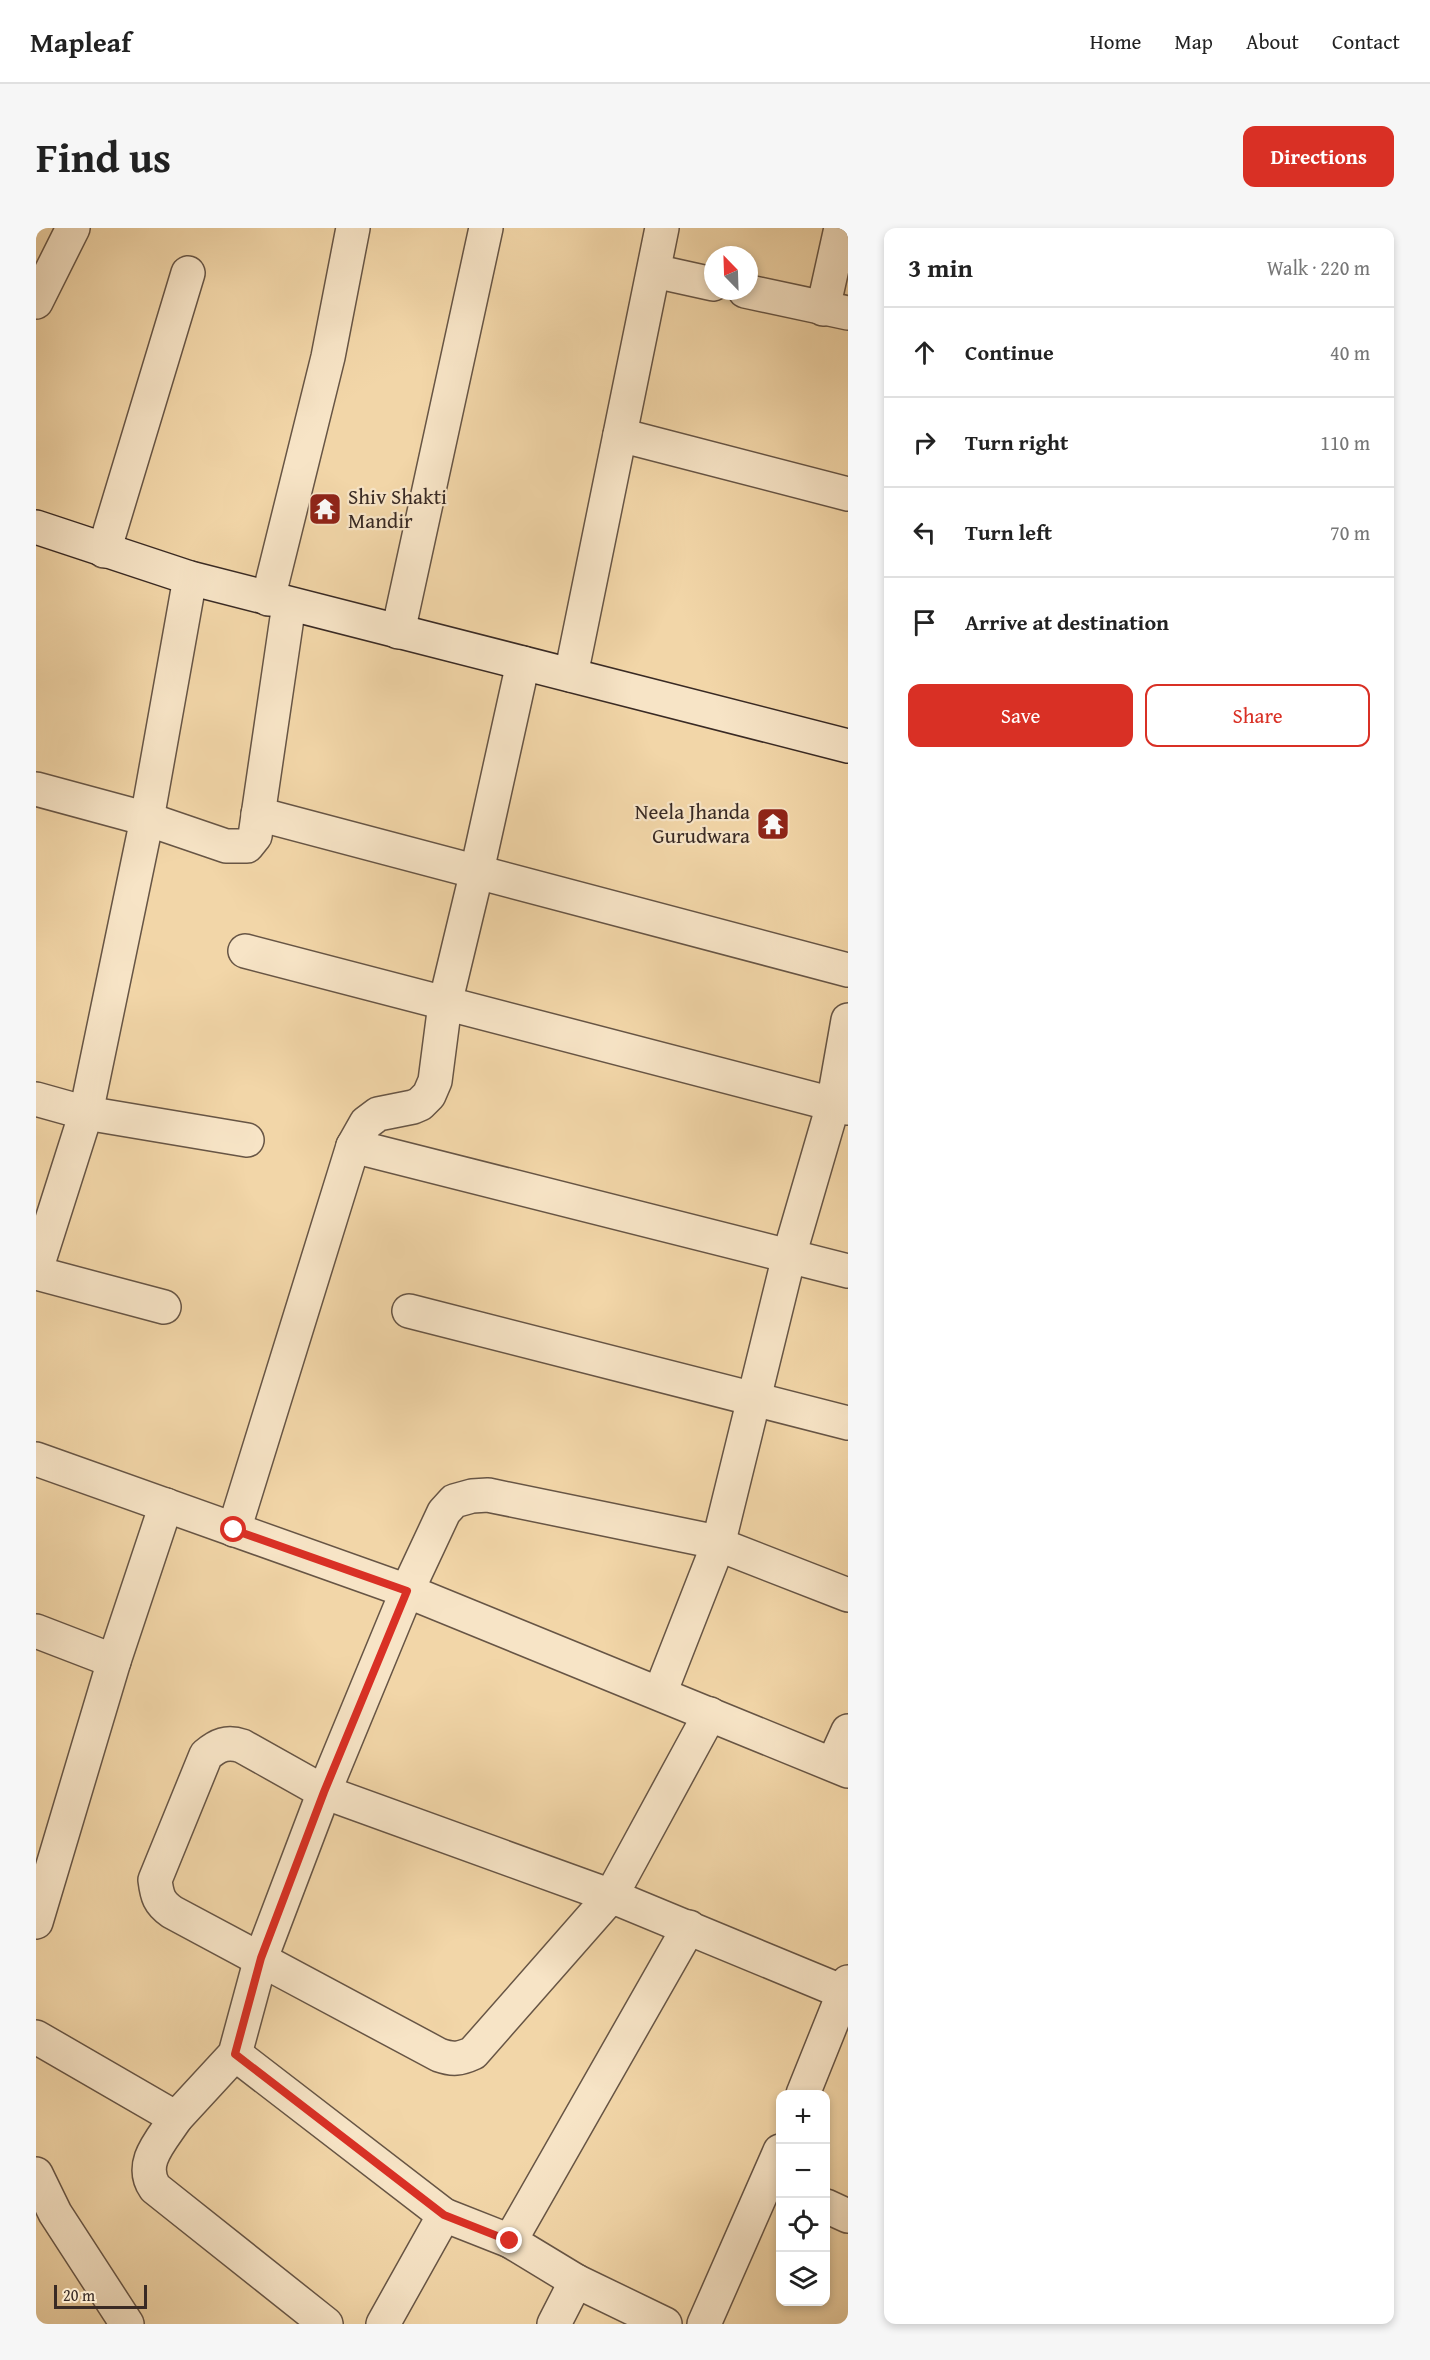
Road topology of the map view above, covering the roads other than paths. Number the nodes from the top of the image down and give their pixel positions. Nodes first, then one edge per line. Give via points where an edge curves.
1 (73, 228) edge
2 (353, 228) edge
3 (486, 228) edge
4 (662, 228) edge
5 (841, 228) edge
6 (654, 271) junction
7 (188, 273) dead end
8 (704, 282) edge
9 (758, 294) edge
10 (36, 302) edge
11 (836, 311) edge
12 (620, 435) junction
13 (848, 494) edge
14 (36, 527) edge
15 (104, 551) junction
16 (190, 578) junction
17 (279, 601) junction
18 (398, 632) junction
19 (523, 663) junction
20 (571, 675) junction
21 (848, 746) edge
22 (36, 789) edge
23 (258, 814) junction
24 (147, 819) junction
25 (477, 871) junction
26 (245, 951) dead end
27 (848, 970) edge
28 (445, 1004) junction
29 (848, 1020) edge
30 (36, 1099) edge
31 (841, 1107) edge
32 (86, 1113) junction
33 (247, 1140) dead end
34 (353, 1146) junction
35 (789, 1256) junction
36 (36, 1271) edge
37 (848, 1271) edge
38 (164, 1307) dead end
39 (409, 1311) dead end
40 (754, 1399) junction
41 (848, 1423) edge
42 (36, 1459) edge
43 (166, 1505) junction
44 (234, 1530) junction
45 (718, 1545) junction
46 (407, 1591) junction
47 (848, 1595) edge
48 (36, 1631) edge
49 (114, 1661) junction
50 (660, 1693) junction
51 (710, 1714) junction
52 (848, 1731) edge
53 (840, 1767) edge
54 (324, 1792) junction
55 (611, 1896) junction
56 (36, 1922) edge
57 (689, 1927) junction
58 (261, 1958) junction
59 (846, 1987) edge
60 (36, 2037) edge
61 (235, 2054) junction
62 (805, 2090) edge
63 (176, 2118) junction
64 (36, 2175) edge
65 (775, 2184) edge
66 (830, 2208) edge
67 (444, 2215) junction
68 (848, 2216) edge
69 (510, 2241) junction
70 (576, 2282) junction
71 (127, 2324) edge
72 (326, 2324) edge
73 (382, 2324) edge
74 (554, 2324) edge
75 (665, 2324) edge
76 (704, 2324) edge

1 - 10 street
2 - 17 street
3 - 18 street
4 - 6 street
5 - 11 street
6 - 8 street
6 - 12 street
7 - 15 street
9 - 11 street
12 - 13 street
12 - 20 street
14 - 15 street
15 - 16 street
16 - 17 street
16 - 24 street
17 - 18 street
17 - 23 street
18 - 19 street
19 - 20 street
19 - 25 street
20 - 21 street
22 - 24 street
23 - 24 street via 255,836 247,846 237,847
23 - 25 street
24 - 32 street
25 - 27 street
25 - 28 street
26 - 28 street
28 - 31 street
28 - 34 street via 435,1081 429,1095 413,1107 378,1114 366,1123
29 - 31 street
30 - 32 street
31 - 35 street
32 - 33 street
32 - 36 street
34 - 35 street
34 - 44 street
35 - 37 street
35 - 40 street
36 - 38 street
39 - 40 street
40 - 41 street
40 - 45 street
42 - 43 street
43 - 44 street
43 - 49 street
44 - 46 street
45 - 46 street via 488,1495 472,1496 454,1501 444,1512
45 - 47 street
45 - 50 street
46 - 50 street
46 - 54 street
48 - 49 street
49 - 56 street
50 - 51 street
51 - 53 street
51 - 55 street
52 - 53 street
54 - 55 street
54 - 58 street
54 - 58 street via 243,1746 233,1743 213,1749 206,1755 155,1880 161,1904
55 - 57 street
55 - 58 street via 473,2053 453,2060
57 - 59 street
57 - 69 street
58 - 61 street
59 - 62 street
60 - 63 street
61 - 63 street
61 - 67 street
63 - 72 street via 147,2168 155,2188
64 - 71 street
65 - 76 street
66 - 68 street
67 - 69 street
67 - 73 street
69 - 70 street
70 - 74 street
70 - 75 street

